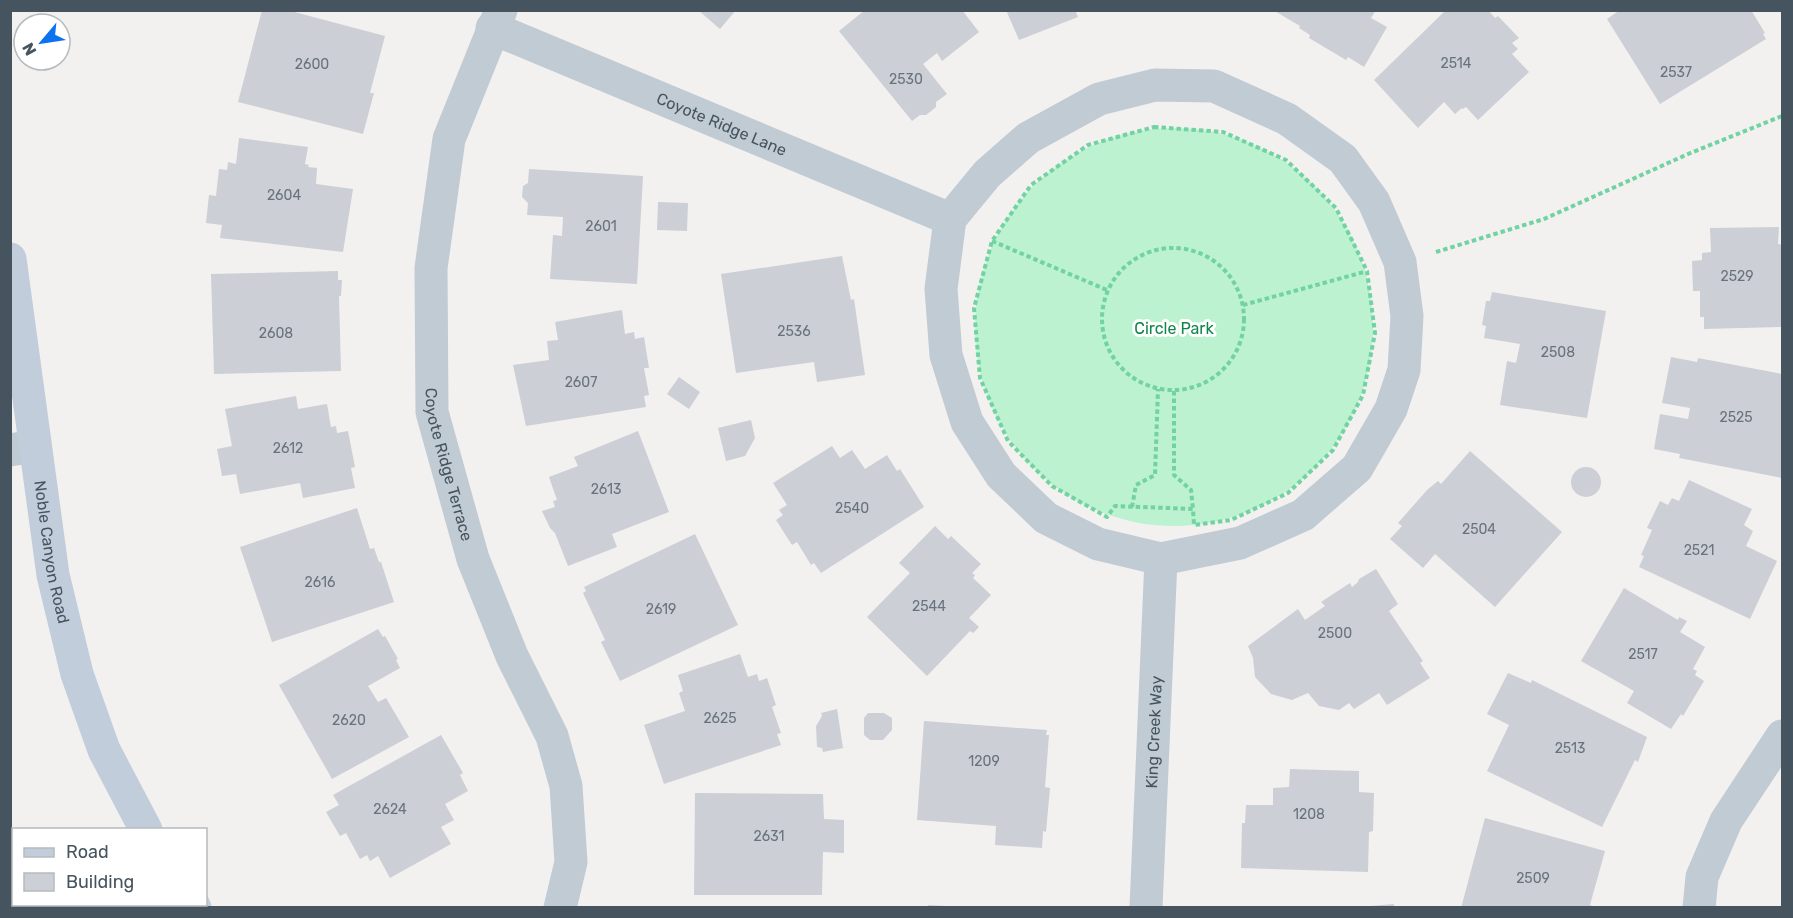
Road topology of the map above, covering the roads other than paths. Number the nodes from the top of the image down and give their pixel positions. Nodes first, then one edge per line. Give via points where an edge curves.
1 (497, 19) edge
2 (950, 219) junction
3 (10, 259) edge
4 (22, 448) edge
5 (1161, 559) junction
6 (1782, 736) edge
7 (145, 828) edge
8 (560, 908) edge
9 (1146, 908) edge
10 (1699, 908) edge

1 - 2 street, Coyote Ridge Lane
1 - 8 street, Coyote Ridge Terrace via 449,139 430,268 432,412 473,559 512,656 552,736 566,786 571,862
2 - 5 street via 941,289 946,355 967,422 1001,475 1046,518 1098,544
2 - 5 street via 987,174 1028,138 1099,99 1155,85 1215,86 1287,119 1343,159 1374,202 1400,262 1407,316 1404,370 1390,410 1357,468 1303,515 1240,543
3 - 4 street, Noble Canyon Road
4 - 7 street, Noble Canyon Road via 77,674 104,750
5 - 9 street, King Creek Way
6 - 10 street via 1726,821 1702,877

